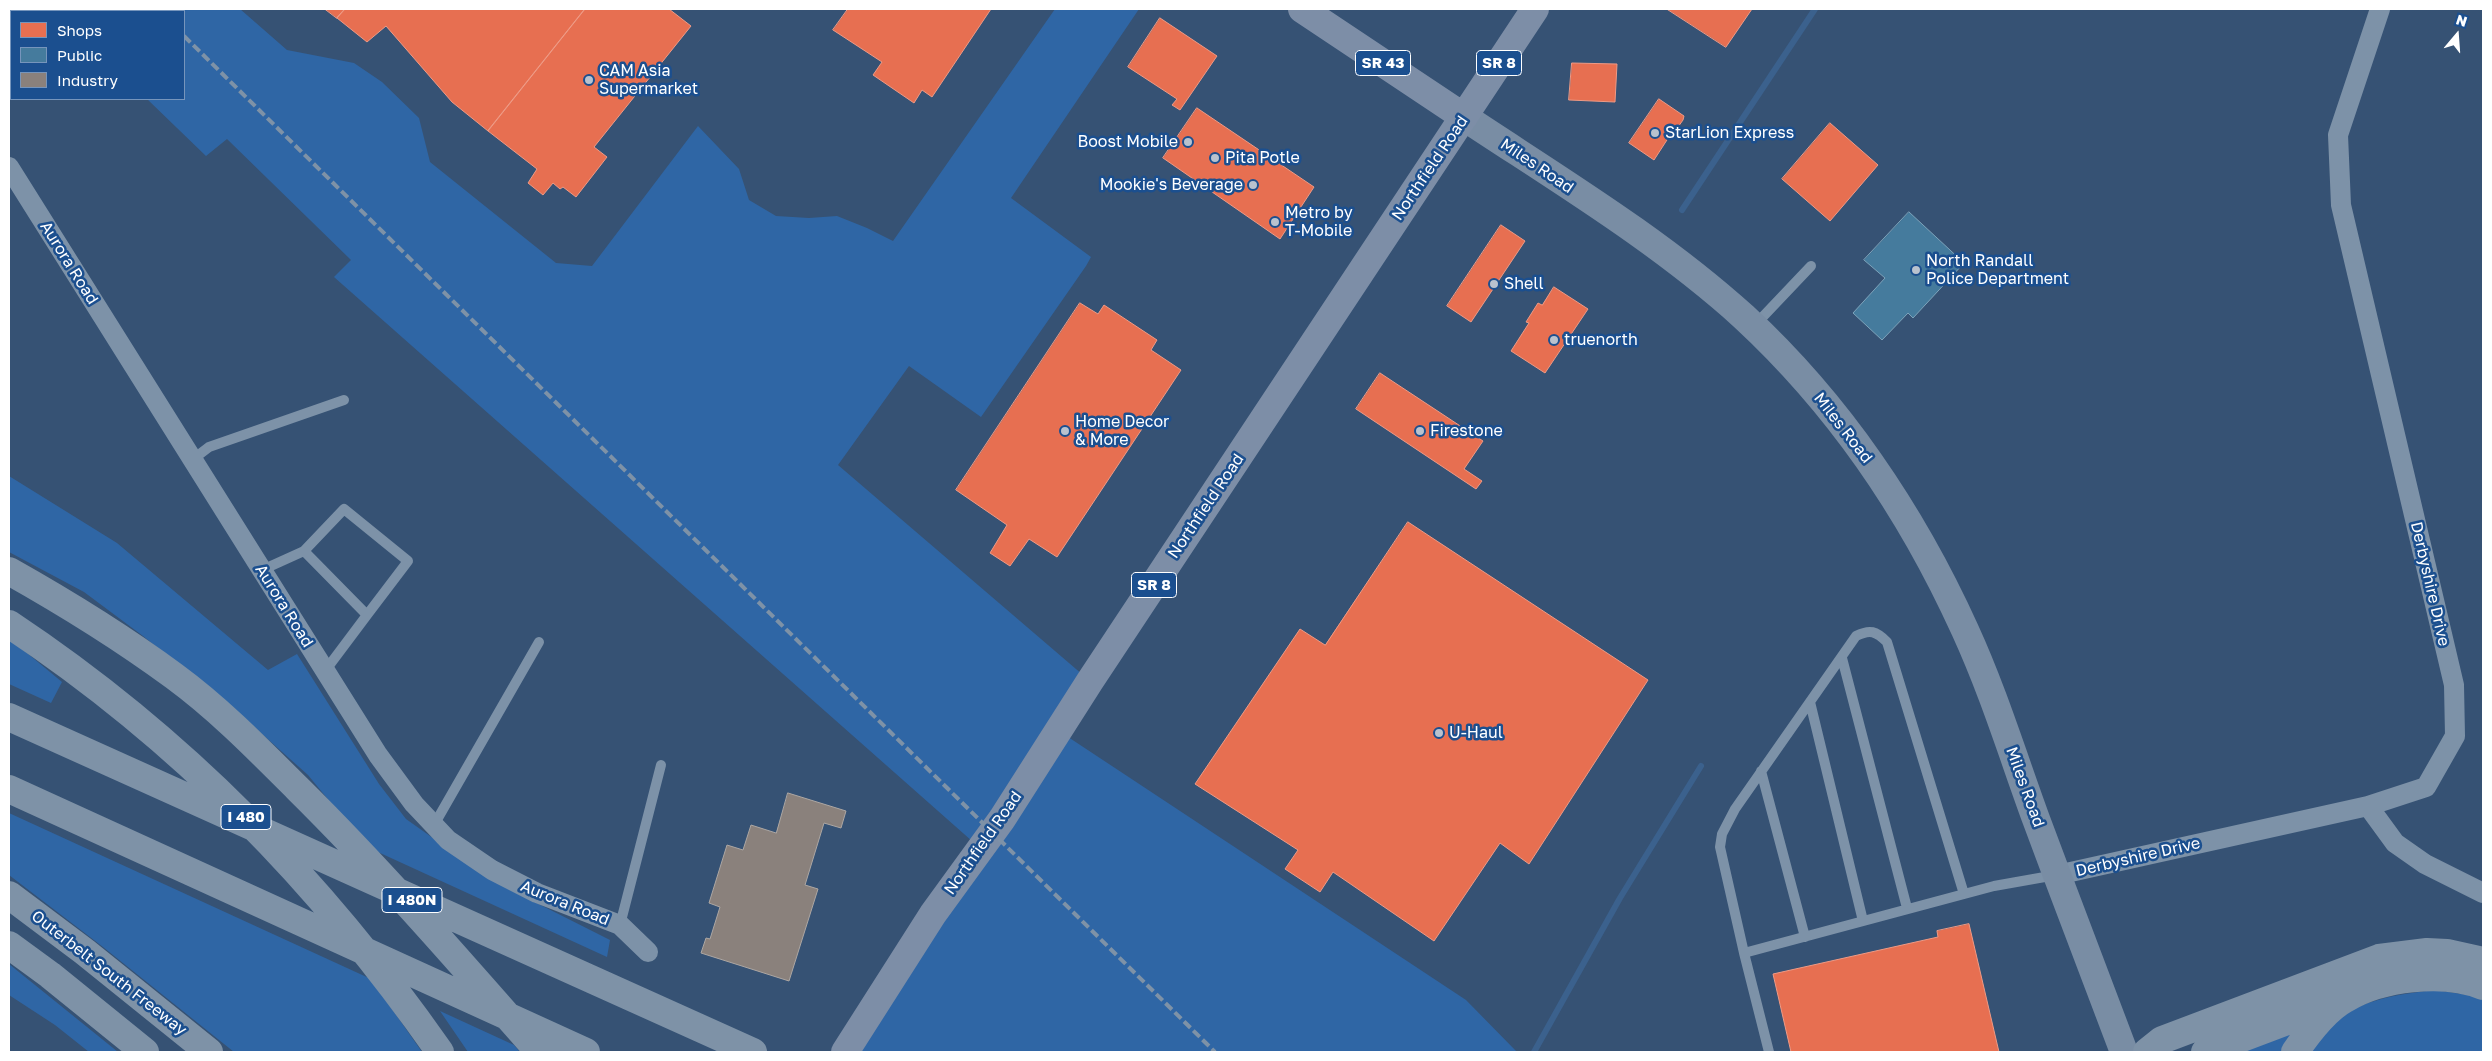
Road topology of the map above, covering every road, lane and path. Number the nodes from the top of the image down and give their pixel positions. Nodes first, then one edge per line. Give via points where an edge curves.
1 (1302, 9) edge
2 (1535, 9) edge
3 (2380, 9) edge
4 (1464, 117) junction
5 (9, 167) edge
6 (1811, 266) dead end
7 (1754, 327) junction
8 (344, 400) dead end
9 (192, 460) junction
10 (304, 551) junction
11 (262, 570) junction
12 (9, 571) edge
13 (367, 615) junction
14 (9, 624) edge
15 (540, 642) dead end
16 (1842, 658) junction
17 (326, 671) junction
18 (1810, 702) junction
19 (9, 717) edge
20 (661, 766) dead end
21 (1761, 771) junction
22 (9, 789) edge
23 (2368, 806) junction
24 (434, 825) junction
25 (2057, 875) junction
26 (2483, 893) edge
27 (1964, 894) junction
28 (9, 895) edge
29 (1907, 908) junction
30 (1863, 921) junction
31 (620, 925) junction
32 (1805, 937) junction
33 (9, 945) edge
34 (648, 952) dead end
35 (1744, 953) junction
36 (2483, 961) edge
37 (2483, 986) edge
38 (2344, 999) junction
39 (145, 1052) edge
40 (209, 1052) edge
41 (440, 1052) edge
42 (539, 1052) edge
43 (586, 1052) edge
44 (752, 1052) edge
45 (845, 1052) edge
46 (1769, 1052) edge
47 (2124, 1052) edge
48 (2147, 1052) edge
49 (2205, 1052) edge
50 (2295, 1052) edge

1 - 4 main road, Miles Road / SR 43
2 - 4 main road, Northfield Road / SR 8
3 - 23 street, Derbyshire Drive via 2338,135 2341,205 2454,685 2455,736 2426,786
4 - 7 main road, Miles Road via 1661,249
4 - 45 main road, Northfield Road / SR 8 via 1002,819 933,914
5 - 9 street, Aurora Road
6 - 7 lane
7 - 25 main road, Miles Road via 1801,376 1851,437 1894,498 1930,558 1979,662
8 - 9 lane via 209,447
9 - 11 street, Aurora Road
10 - 11 lane
10 - 13 lane
10 - 13 lane via 344,509 408,561
11 - 17 street, Aurora Road
12 - 42 highway via 85,614 126,642 175,677 241,732 405,899
13 - 17 lane
14 - 41 highway, I 480 via 116,701 219,790 329,906
15 - 24 lane
16 - 18 lane
16 - 27 lane via 1856,636 1867,631 1877,632 1886,642
16 - 29 lane
17 - 24 street, Aurora Road via 378,755
18 - 21 lane
18 - 30 lane
19 - 44 highway, I 480N
20 - 31 lane
21 - 32 lane
21 - 35 lane via 1735,809 1722,834 1720,847
22 - 43 highway
23 - 25 street, Derbyshire Drive
23 - 26 street via 2395,843 2425,864
24 - 31 street, Aurora Road via 448,840 492,870 537,893
25 - 27 lane
25 - 47 main road, Miles Road
27 - 29 lane
28 - 40 highway, Outerbelt South Freeway
29 - 30 lane
30 - 32 lane
31 - 34 street, Aurora Road
32 - 35 lane
33 - 39 highway
35 - 46 lane
36 - 48 highway via 2427,952 2379,958 2162,1040
37 - 38 highway via 2458,979 2421,978 2382,985
38 - 49 highway
38 - 50 highway

